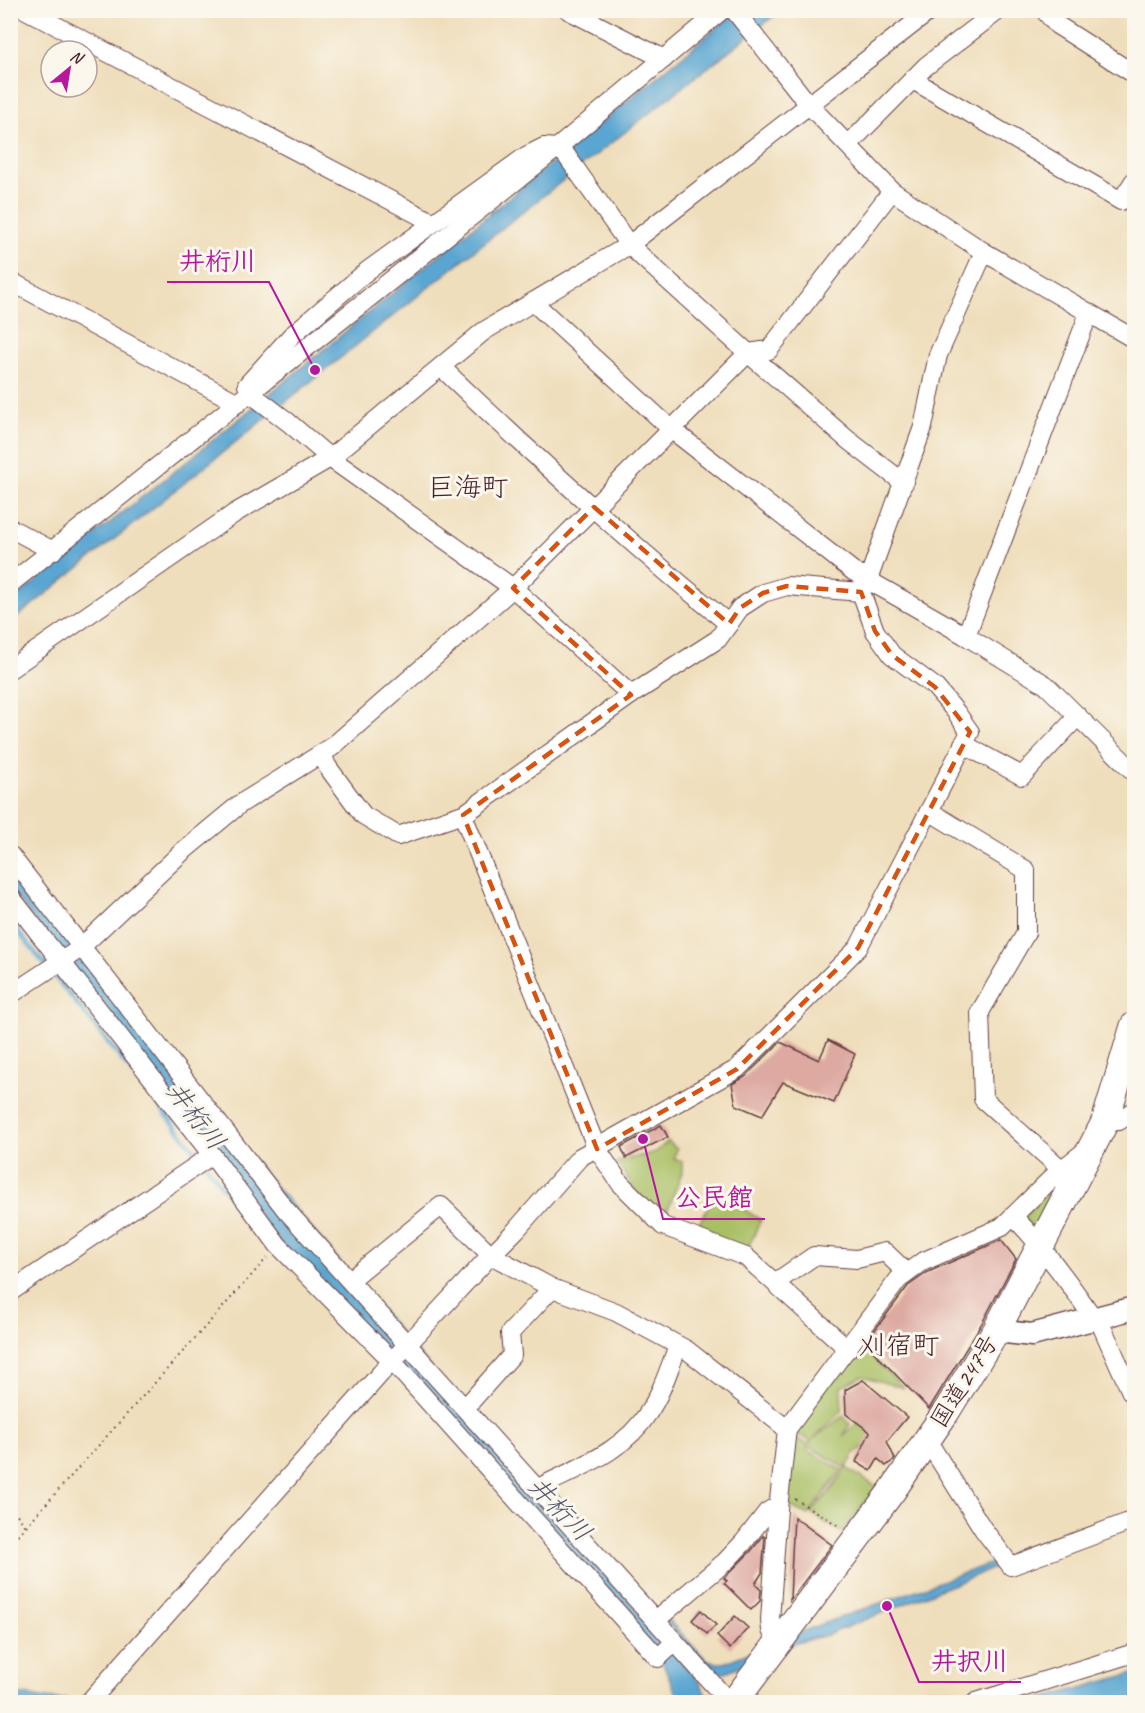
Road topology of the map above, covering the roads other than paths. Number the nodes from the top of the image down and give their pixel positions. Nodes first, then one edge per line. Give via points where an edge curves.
1 (26, 10) edge
2 (568, 10) edge
3 (722, 10) edge
4 (734, 10) edge
5 (931, 10) edge
6 (999, 10) edge
7 (1044, 10) edge
8 (664, 59) junction
9 (1134, 74) edge
10 (913, 80) junction
11 (809, 105) junction
12 (848, 145) junction
13 (562, 152) junction
14 (1134, 181) edge
15 (892, 191) junction
16 (432, 222) junction
17 (629, 245) junction
18 (984, 252) junction
19 (10, 281) edge
20 (533, 302) junction
21 (1089, 313) junction
22 (1134, 339) edge
23 (748, 353) junction
24 (441, 367) junction
25 (249, 399) junction
26 (671, 429) junction
27 (330, 459) junction
28 (904, 483) junction
29 (594, 507) junction
30 (10, 528) edge
31 (53, 551) junction
32 (10, 584) edge
33 (865, 586) junction
34 (513, 588) junction
35 (729, 624) junction
36 (966, 636) junction
37 (10, 669) edge
38 (631, 695) junction
39 (1078, 716) junction
40 (963, 744) junction
41 (322, 754) junction
42 (1134, 772) edge
43 (929, 811) junction
44 (466, 813) junction
45 (10, 855) edge
46 (10, 896) edge
47 (80, 948) junction
48 (60, 961) junction
49 (10, 995) edge
50 (1134, 1026) edge
51 (1134, 1112) edge
52 (1099, 1133) junction
53 (597, 1149) junction
54 (212, 1155) junction
55 (1061, 1169) junction
56 (1013, 1216) junction
57 (1041, 1245) junction
58 (491, 1255) junction
59 (907, 1274) junction
60 (350, 1280) junction
61 (776, 1282) junction
62 (552, 1288) junction
63 (10, 1292) edge
64 (1134, 1308) edge
65 (1096, 1319) junction
66 (996, 1331) junction
67 (408, 1344) junction
68 (678, 1346) junction
69 (848, 1349) junction
70 (392, 1361) junction
71 (1134, 1390) edge
72 (465, 1408) junction
73 (787, 1429) junction
74 (927, 1440) junction
75 (538, 1488) junction
76 (778, 1509) junction
77 (1134, 1520) edge
78 (660, 1617) junction
79 (675, 1642) junction
80 (777, 1642) junction
81 (1134, 1653) edge
82 (89, 1702) edge
83 (729, 1702) edge
84 (734, 1702) edge
85 (976, 1702) edge

1 - 16 street
2 - 8 street
3 - 8 street
4 - 11 street
5 - 11 street
6 - 10 street
7 - 9 street via 1057,25
8 - 13 street
10 - 12 street
10 - 14 street via 1121,201
11 - 12 street
11 - 17 street
12 - 15 street
13 - 16 street via 544,147 526,156
13 - 17 street
13 - 25 street
15 - 18 street
15 - 23 street via 769,350
16 - 25 street via 291,336 247,385
17 - 20 street
17 - 23 street
18 - 21 street
18 - 28 street via 938,355 923,427
19 - 25 street
20 - 24 street via 484,331
20 - 26 street
21 - 22 street
21 - 36 street
23 - 26 street
23 - 28 street
24 - 27 street
24 - 29 street
25 - 27 street via 288,422
25 - 31 street
26 - 29 street
26 - 33 street via 853,571
27 - 34 street
27 - 37 street via 235,513
28 - 33 street
29 - 34 street
29 - 35 street
30 - 31 street
31 - 32 street
33 - 35 street via 787,586 763,593 740,608
33 - 36 street
33 - 40 street via 875,630 892,655 935,687 956,712 970,732
34 - 38 street
34 - 41 street
35 - 38 street via 718,639
36 - 39 street via 1046,685
38 - 44 street
39 - 40 street via 1022,776
39 - 42 street
40 - 43 street
41 - 44 street via 363,815 398,836
41 - 47 street via 240,804 182,852
43 - 53 street via 858,948 737,1070
43 - 55 street via 1026,870 1026,933 980,1012 984,1099
44 - 53 street via 463,815
45 - 47 street
46 - 48 street
47 - 48 street
47 - 60 street via 286,1210
48 - 49 street
48 - 54 street
50 - 52 highway, 国道247号
51 - 52 street
52 - 55 street
52 - 57 highway, 国道247号
53 - 58 street via 580,1157
53 - 61 street via 620,1183 663,1226 746,1257
54 - 63 street
54 - 70 street via 278,1245
55 - 56 street
56 - 57 street
56 - 59 street via 1002,1227 922,1262
57 - 65 street
57 - 66 highway, 国道247号
58 - 60 street via 441,1206
58 - 62 street
58 - 67 street
59 - 61 street via 885,1252 856,1259 814,1256
59 - 69 street via 898,1280
60 - 67 street
61 - 69 street
62 - 68 street via 616,1312
62 - 72 street via 510,1333 512,1355
64 - 65 main road
65 - 66 main road via 1032,1335
65 - 71 street via 1131,1392
66 - 74 highway, 国道247号
67 - 70 street
67 - 72 street
68 - 73 street
68 - 75 street via 658,1396 636,1430 608,1452
69 - 73 street
70 - 79 street via 658,1658
70 - 82 street
72 - 75 street
73 - 76 street
74 - 77 street via 1011,1566
74 - 80 highway, 国道247号
75 - 78 street
76 - 78 street via 767,1512 734,1554
76 - 80 street via 770,1620
78 - 79 street
79 - 83 street
80 - 84 highway, 国道247号
81 - 85 street

